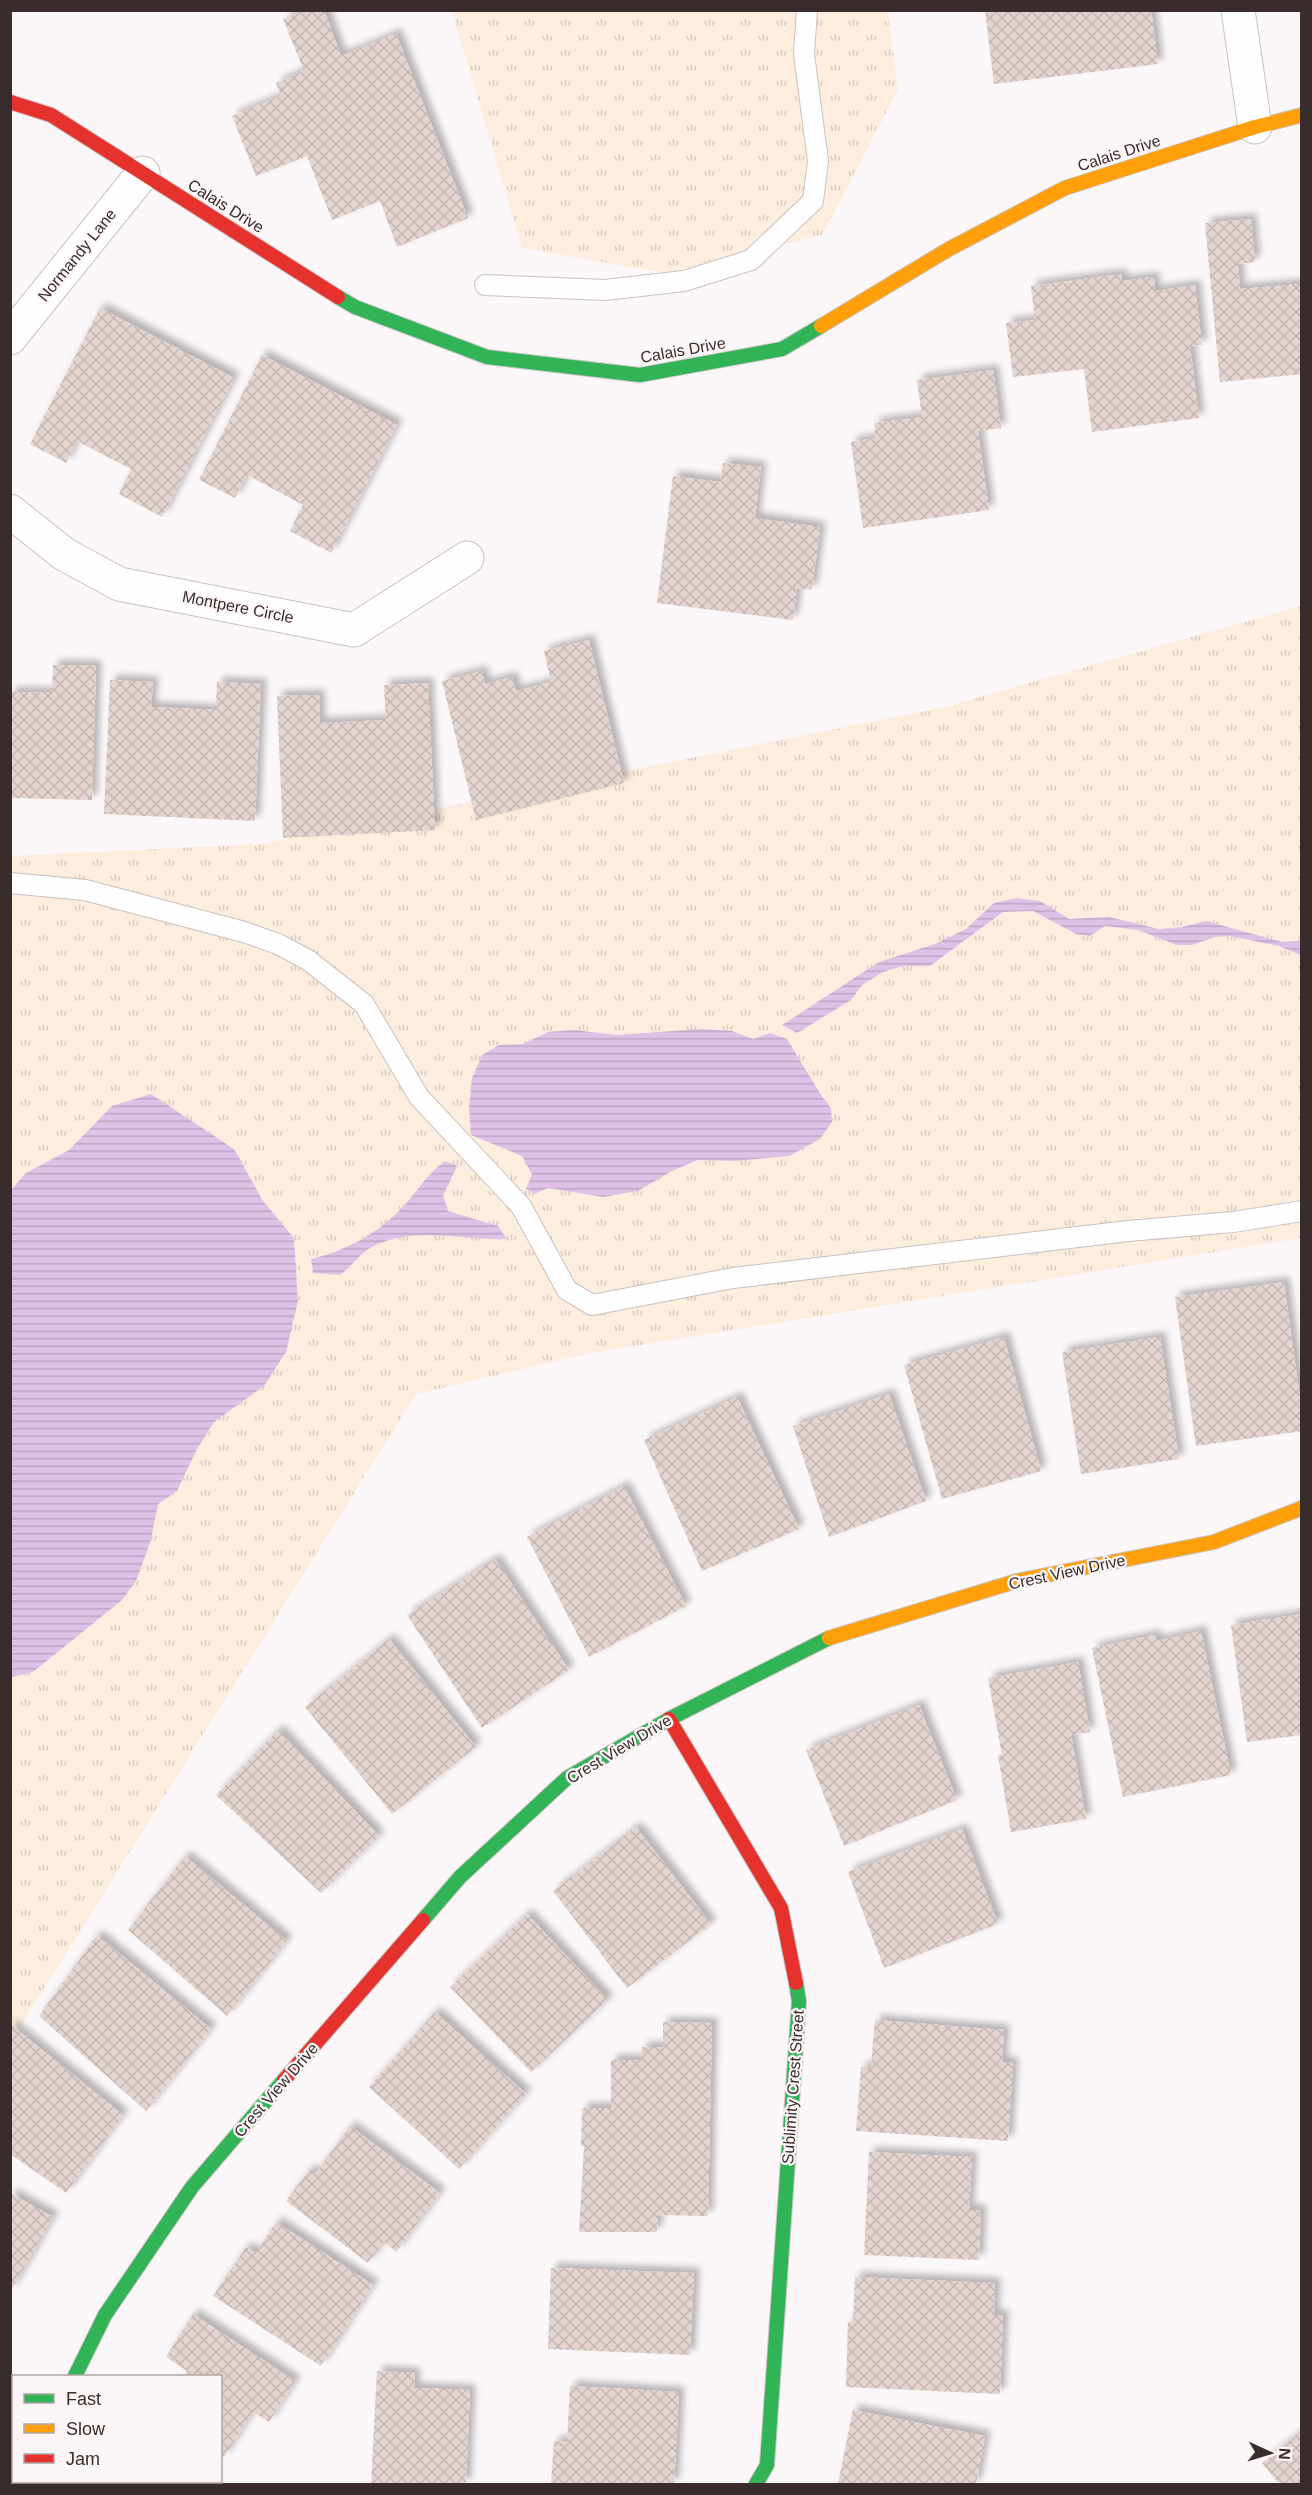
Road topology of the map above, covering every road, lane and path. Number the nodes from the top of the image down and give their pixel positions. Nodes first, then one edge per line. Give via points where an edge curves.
1 (807, 10) edge
2 (1238, 10) edge
3 (10, 102) edge
4 (1302, 115) edge
5 (1255, 127) junction
6 (143, 173) junction
7 (485, 285) dead end
8 (10, 338) edge
9 (10, 511) edge
10 (468, 558) dead end
11 (10, 884) edge
12 (1302, 1211) edge
13 (1302, 1508) edge
14 (669, 1719) junction
15 (75, 2375) edge
16 (756, 2484) edge

1 - 7 lane via 804,54 818,161 813,201 751,260 684,281 605,290
2 - 5 street
3 - 6 street, Calais Drive via 51,115
4 - 5 street, Calais Drive
5 - 6 street, Calais Drive via 1065,188 949,249 782,349 640,375 487,357 355,307
6 - 8 street, Normandy Lane
9 - 10 street, Montpere Circle via 64,554 119,584 354,630
11 - 12 lane via 85,890 244,932 308,960 364,1004 419,1097 521,1206 567,1290 592,1305 733,1278
13 - 14 street, Crest View Drive via 1214,1542 1017,1581 822,1640
14 - 15 street, Crest View Drive via 567,1778 460,1877 192,2187 105,2315
14 - 16 street, Sublimity Crest Street via 781,1908 799,2001 767,2465

